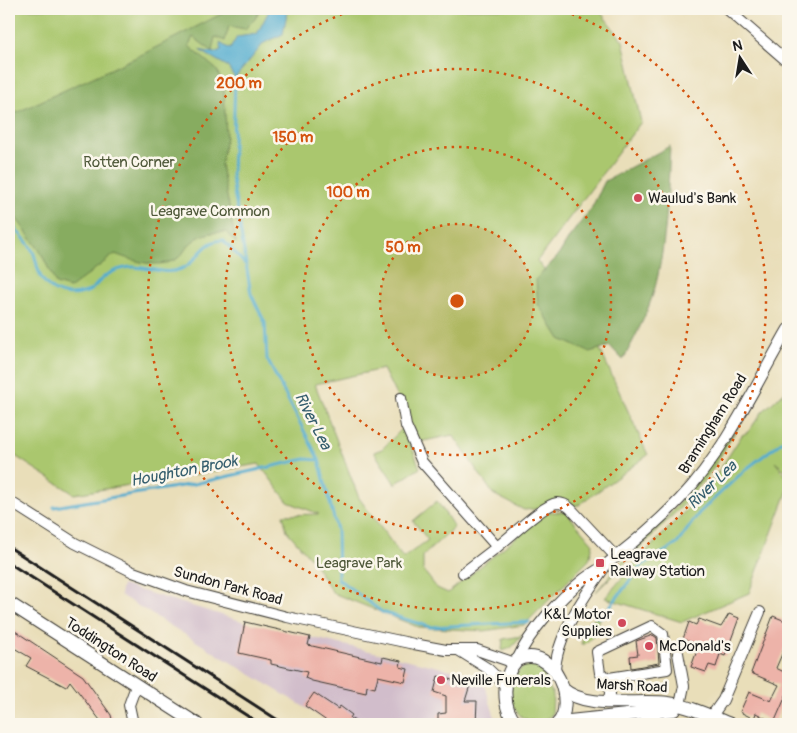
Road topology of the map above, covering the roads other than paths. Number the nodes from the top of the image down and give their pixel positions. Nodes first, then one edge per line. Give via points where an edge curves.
1 (727, 9) edge
2 (788, 62) edge
3 (788, 329) edge
4 (400, 398) dead end
5 (9, 502) edge
6 (497, 547) junction
7 (616, 557) junction
8 (606, 565) junction
9 (463, 572) dead end
10 (9, 604) edge
11 (760, 612) dead end
12 (457, 650) junction
13 (678, 653) dead end
14 (516, 662) junction
15 (556, 673) junction
16 (609, 678) junction
17 (136, 686) junction
18 (506, 686) junction
19 (563, 689) junction
20 (608, 701) junction
21 (680, 705) junction
22 (706, 714) junction
23 (564, 723) edge
24 (132, 724) edge
25 (197, 724) edge
26 (515, 724) edge
27 (730, 724) edge

1 - 2 street
3 - 7 street, Bramingham Road via 740,415 706,467 665,514
4 - 6 street via 406,426 428,473
5 - 12 street, Sundon Park Road via 83,547 133,572 186,591 287,617
6 - 7 street via 557,503 571,509
6 - 9 street
7 - 8 street, Bramingham Road
8 - 14 street, Bramingham Road via 584,578 538,626 524,643
8 - 15 street, Bramingham Road via 578,606 556,657
10 - 17 main road, Toddington Road
11 - 22 street via 723,700
12 - 14 street, Sundon Park Road via 477,650
12 - 18 street, Sundon Park Road via 487,668
13 - 21 street via 684,686
14 - 15 main road via 534,656 542,658
14 - 18 main road via 508,674
15 - 19 main road
16 - 16 street via 600,673 597,652 652,626 663,634 667,669
16 - 20 street
17 - 24 street via 129,705
17 - 25 main road, Toddington Road
18 - 26 main road via 508,709
19 - 20 main road, Marsh Road via 575,698
19 - 23 main road
20 - 21 main road, Marsh Road
21 - 22 main road, Marsh Road
22 - 23 main road, Marsh Road via 660,710
22 - 27 main road, Marsh Road

